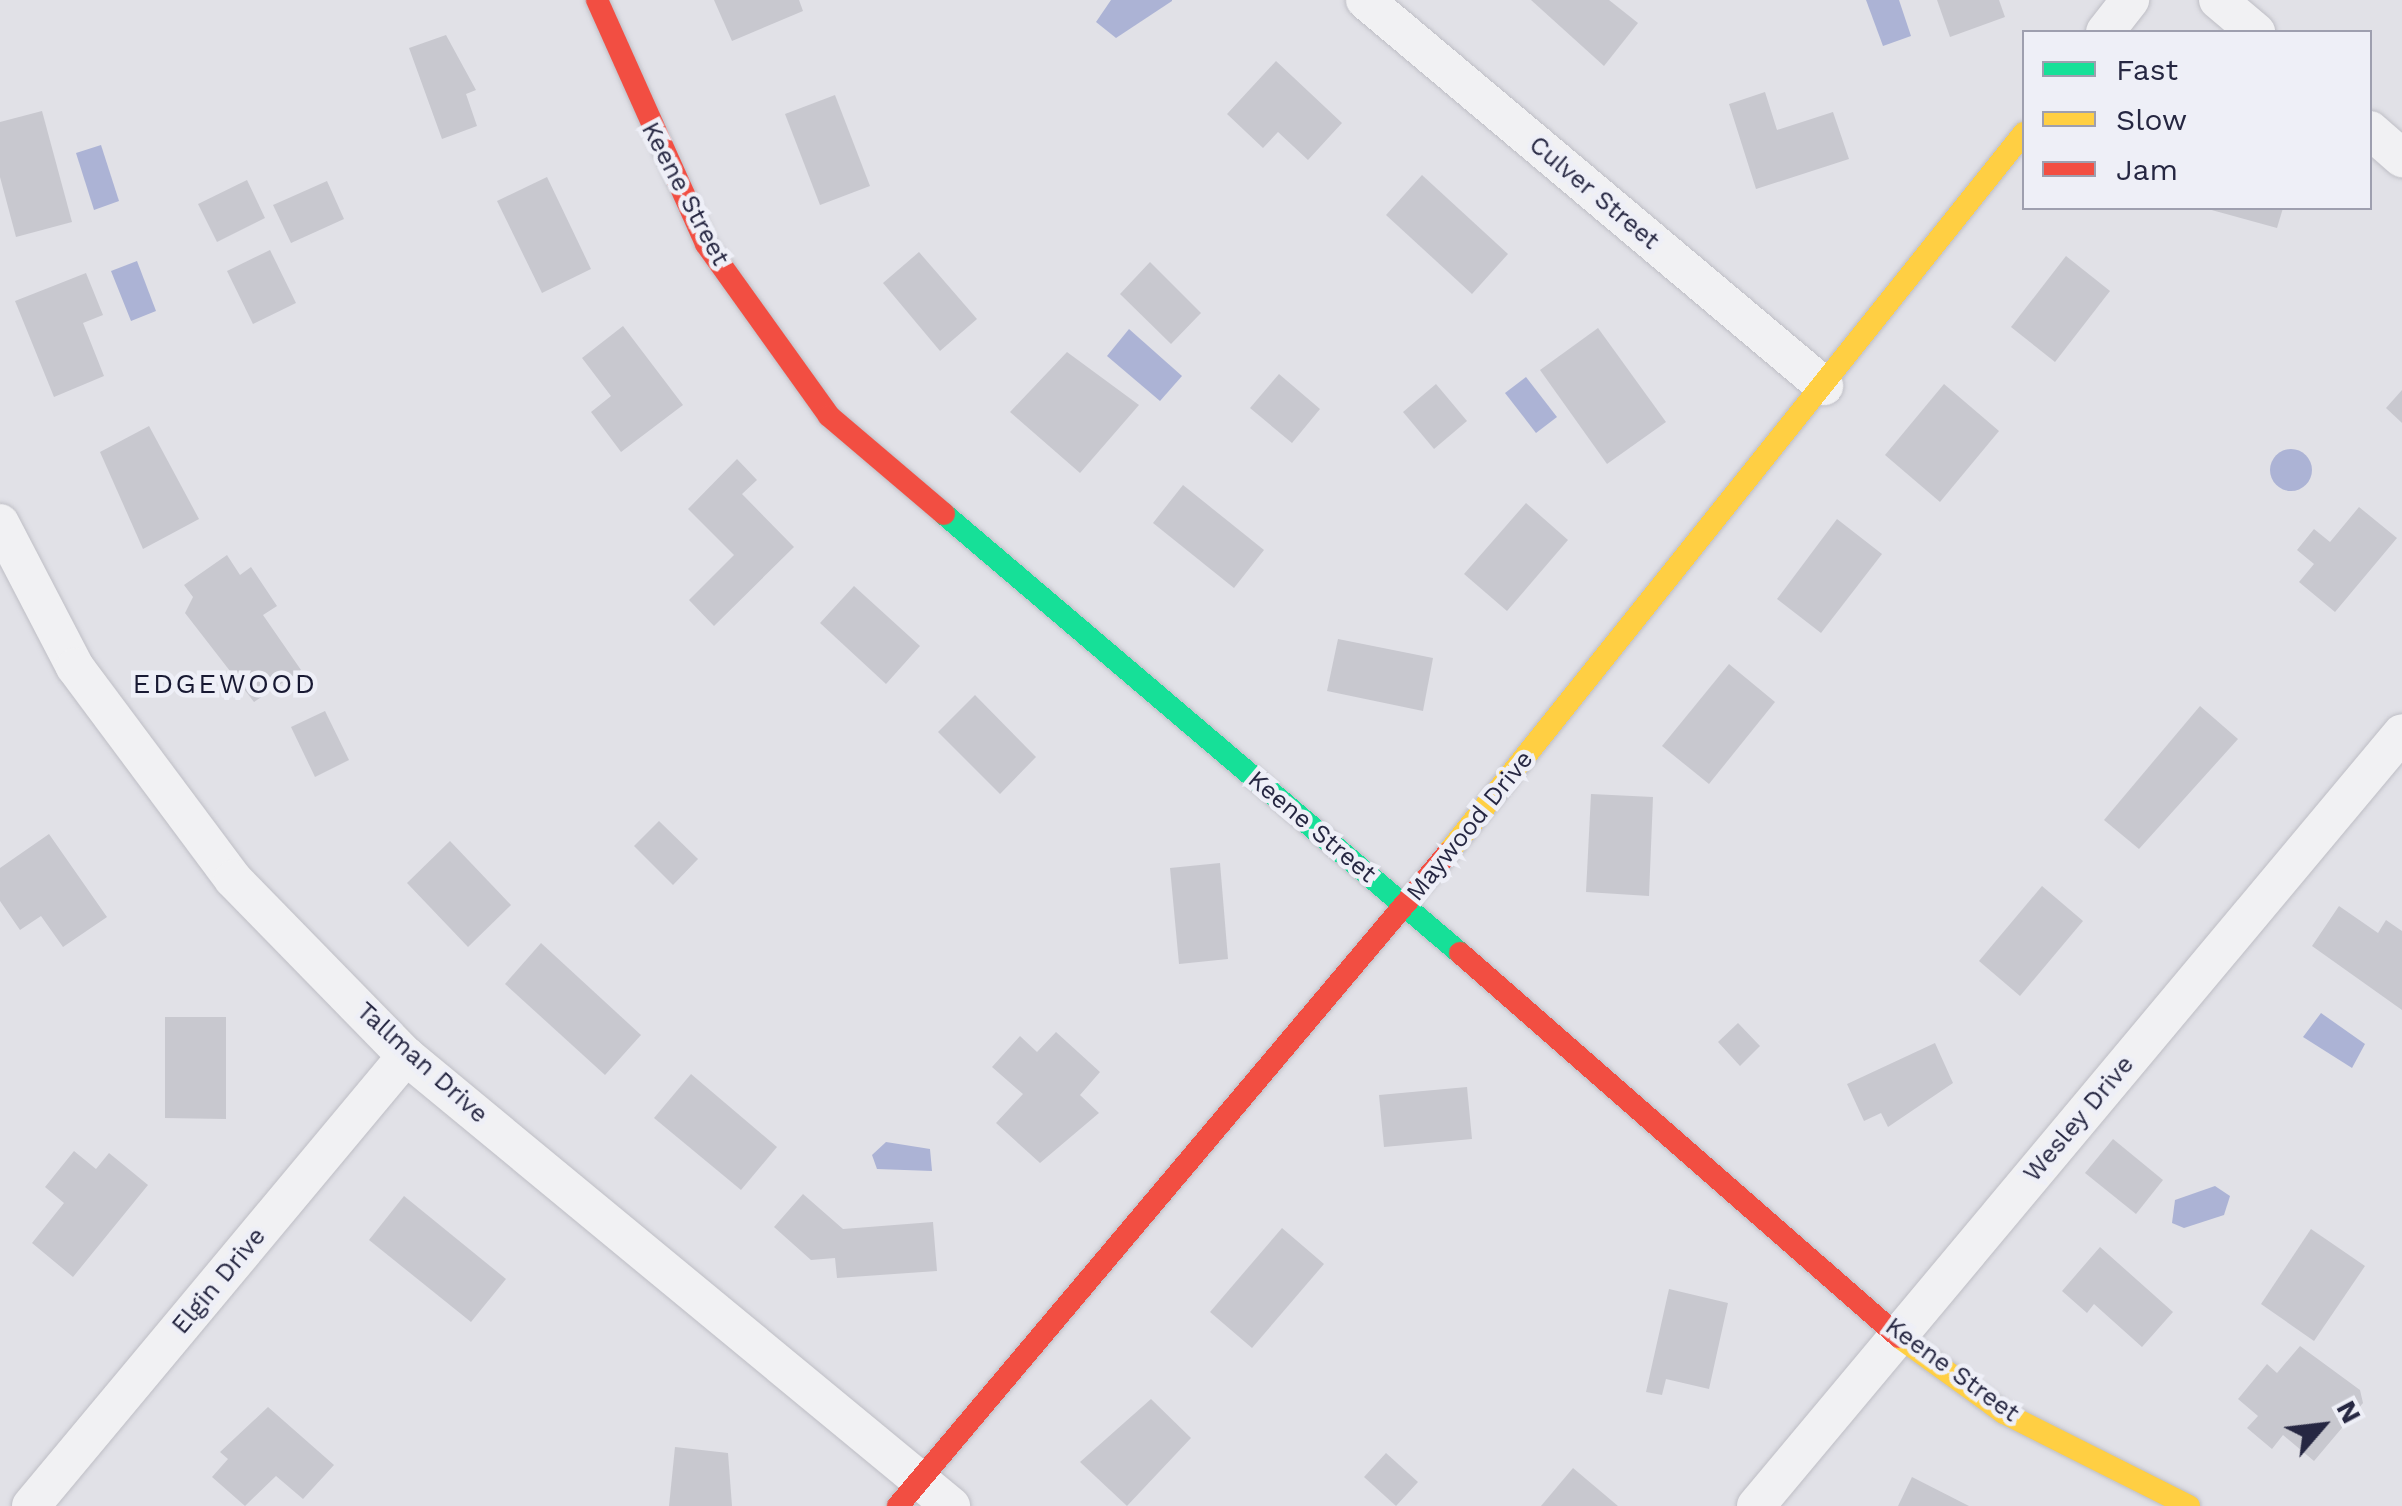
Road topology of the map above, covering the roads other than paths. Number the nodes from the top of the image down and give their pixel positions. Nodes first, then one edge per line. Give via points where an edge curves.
1 (597, 0) edge
2 (1365, 0) edge
3 (2130, 0) edge
4 (2218, 0) edge
5 (2106, 30) edge
6 (2254, 30) edge
7 (2372, 132) edge
8 (2022, 137) edge
9 (2402, 158) edge
10 (1824, 386) junction
11 (0, 524) edge
12 (2402, 733) edge
13 (2387, 781) edge
14 (1405, 906) junction
15 (406, 1056) junction
16 (1897, 1336) junction
17 (909, 1493) edge
18 (31, 1506) edge
19 (951, 1506) edge
20 (1756, 1506) edge
21 (2188, 1506) edge

1 - 14 street, Keene Street via 706,244 829,416
2 - 10 street, Culver Street
3 - 5 street
4 - 6 street
7 - 9 street
8 - 10 street, Maywood Drive
10 - 14 street, Maywood Drive
11 - 15 street, Tallman Drive via 74,667 148,774 233,880
12 - 13 street, Wesley Drive
13 - 16 street, Wesley Drive
14 - 16 street, Keene Street via 1831,1269
14 - 17 street, Maywood Drive
15 - 17 street, Tallman Drive
15 - 18 street, Elgin Drive
16 - 20 street, Wesley Drive
16 - 21 street, Keene Street via 2004,1413
17 - 19 street, Tallman Drive

